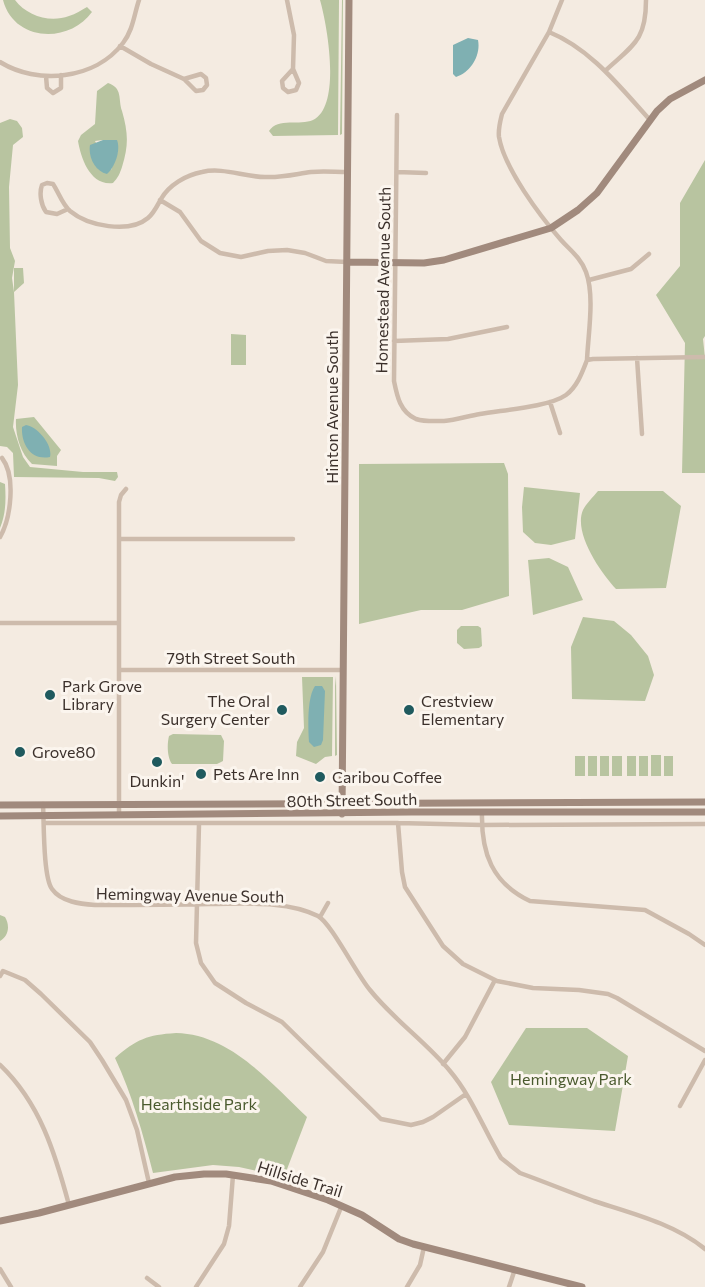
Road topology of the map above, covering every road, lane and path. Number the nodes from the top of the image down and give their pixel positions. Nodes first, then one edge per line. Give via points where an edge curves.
1 (139, 0) edge
2 (287, 0) edge
3 (349, 0) edge
4 (562, 0) edge
5 (646, 0) edge
6 (549, 32) junction
7 (120, 46) junction
8 (0, 62) edge
9 (293, 69) junction
10 (605, 70) junction
11 (61, 75) junction
12 (46, 76) junction
13 (184, 79) junction
14 (705, 80) edge
15 (397, 115) dead end
16 (650, 120) junction
17 (348, 172) junction
18 (397, 172) junction
19 (426, 173) dead end
20 (160, 201) junction
21 (68, 209) junction
22 (551, 228) junction
23 (649, 254) dead end
24 (347, 262) junction
25 (395, 263) junction
26 (588, 280) junction
27 (507, 327) dead end
28 (394, 341) junction
29 (705, 357) edge
30 (637, 358) junction
31 (587, 360) junction
32 (550, 402) junction
33 (560, 433) dead end
34 (642, 434) dead end
35 (2, 458) dead end
36 (126, 489) dead end
37 (0, 537) edge
38 (119, 539) junction
39 (293, 539) dead end
40 (0, 623) edge
41 (119, 623) junction
42 (120, 670) junction
43 (343, 670) junction
44 (705, 802) edge
45 (342, 803) junction
46 (43, 804) junction
47 (119, 804) junction
48 (0, 805) edge
49 (482, 812) junction
50 (705, 812) edge
51 (342, 814) junction
52 (119, 815) junction
53 (0, 816) edge
54 (44, 819) junction
55 (398, 823) junction
56 (199, 824) junction
57 (705, 824) edge
58 (482, 825) junction
59 (328, 903) dead end
60 (197, 904) junction
61 (320, 917) junction
62 (705, 945) edge
63 (1, 974) edge
64 (495, 980) junction
65 (705, 1051) edge
66 (705, 1060) edge
67 (443, 1064) junction
68 (0, 1065) edge
69 (466, 1094) junction
70 (680, 1106) dead end
71 (233, 1175) junction
72 (149, 1183) junction
73 (69, 1205) junction
74 (342, 1205) junction
75 (0, 1221) edge
76 (424, 1248) junction
77 (705, 1249) edge
78 (0, 1269) edge
79 (515, 1269) junction
80 (147, 1278) dead end
81 (11, 1287) edge
82 (159, 1287) edge
83 (196, 1287) edge
84 (300, 1287) edge
85 (407, 1287) edge
86 (509, 1287) edge
87 (582, 1287) edge

1 - 7 street via 131,30
2 - 9 street via 294,35
3 - 17 main road, Hinton Avenue South
4 - 6 street
5 - 10 street via 643,33
6 - 10 street
6 - 22 street via 502,114 499,136 522,188
7 - 11 street via 93,66
7 - 13 street
8 - 12 street
9 - 9 street via 282,81 288,92 299,86
10 - 16 street
11 - 12 street
11 - 12 street via 62,88 53,93 47,88
13 - 13 street via 197,91 207,85 201,74
14 - 16 main road via 670,99
15 - 18 street, Homestead Avenue South
16 - 22 main road via 597,192
17 - 20 street via 267,177 203,171 177,182
17 - 24 main road, Hinton Avenue South
18 - 19 street
18 - 25 street, Homestead Avenue South
20 - 21 street via 148,218 127,226 93,222
20 - 24 street via 180,212 201,241 220,253 241,256 287,250 326,261
21 - 21 street via 53,184 42,185 45,210 54,214
22 - 25 main road via 444,260
22 - 26 street via 579,258
23 - 26 street via 631,270
24 - 25 main road
24 - 43 main road, Hinton Avenue South
25 - 28 street, Homestead Avenue South
26 - 31 street
27 - 28 street via 448,339
28 - 32 street, Homestead Avenue South via 394,381 400,404 417,419 456,419
29 - 30 street
30 - 31 street
30 - 34 street
31 - 32 street via 568,394
32 - 33 street
35 - 37 street via 10,473 10,506
36 - 38 street via 120,500
38 - 39 street
38 - 41 street
40 - 41 street
41 - 42 street
42 - 43 street, 79th Street South
42 - 47 street
43 - 45 main road, Hinton Avenue South
44 - 45 main road, 80th Street South
45 - 47 main road, 80th Street South
45 - 51 main road, Hinton Avenue South
46 - 47 main road, 80th Street South
46 - 48 main road, 80th Street South
46 - 54 street, Hemingway Avenue South
47 - 52 street
49 - 50 main road, 80th Street South
49 - 51 main road, 80th Street South
49 - 58 street
51 - 52 main road, 80th Street South
52 - 54 main road, 80th Street South
53 - 54 main road, 80th Street South
54 - 56 street, 80th Street South
54 - 60 street, Hemingway Avenue South via 47,876 59,896 95,905
55 - 56 street, 80th Street South
55 - 58 street, 80th Street South
55 - 64 street via 405,887 415,904 443,946 463,964
56 - 60 street
57 - 58 street, 80th Street South
58 - 62 street via 487,854 497,877 518,895 530,900 645,910
59 - 61 street
60 - 61 street, Hemingway Avenue South via 284,907
60 - 69 street via 198,951 215,983 282,1022 381,1119 411,1125 423,1122
61 - 67 street via 370,990
63 - 72 street via 25,980 90,1042 126,1100
64 - 65 street via 533,988 608,994
64 - 67 street via 465,1037
66 - 70 street
67 - 69 street
68 - 73 street via 26,1093 38,1115
69 - 77 street via 501,1158 520,1173 639,1216
71 - 72 main road, Hillside Trail via 204,1174
71 - 74 main road, Hillside Trail via 271,1181
71 - 83 street via 224,1244
72 - 73 main road, Hillside Trail
73 - 75 main road, Hillside Trail
74 - 76 main road, Hillside Trail via 399,1239
74 - 84 street via 323,1252
76 - 79 main road, Hillside Trail
76 - 85 street via 420,1266
78 - 81 street
79 - 86 street
79 - 87 main road, Hillside Trail
80 - 82 street

